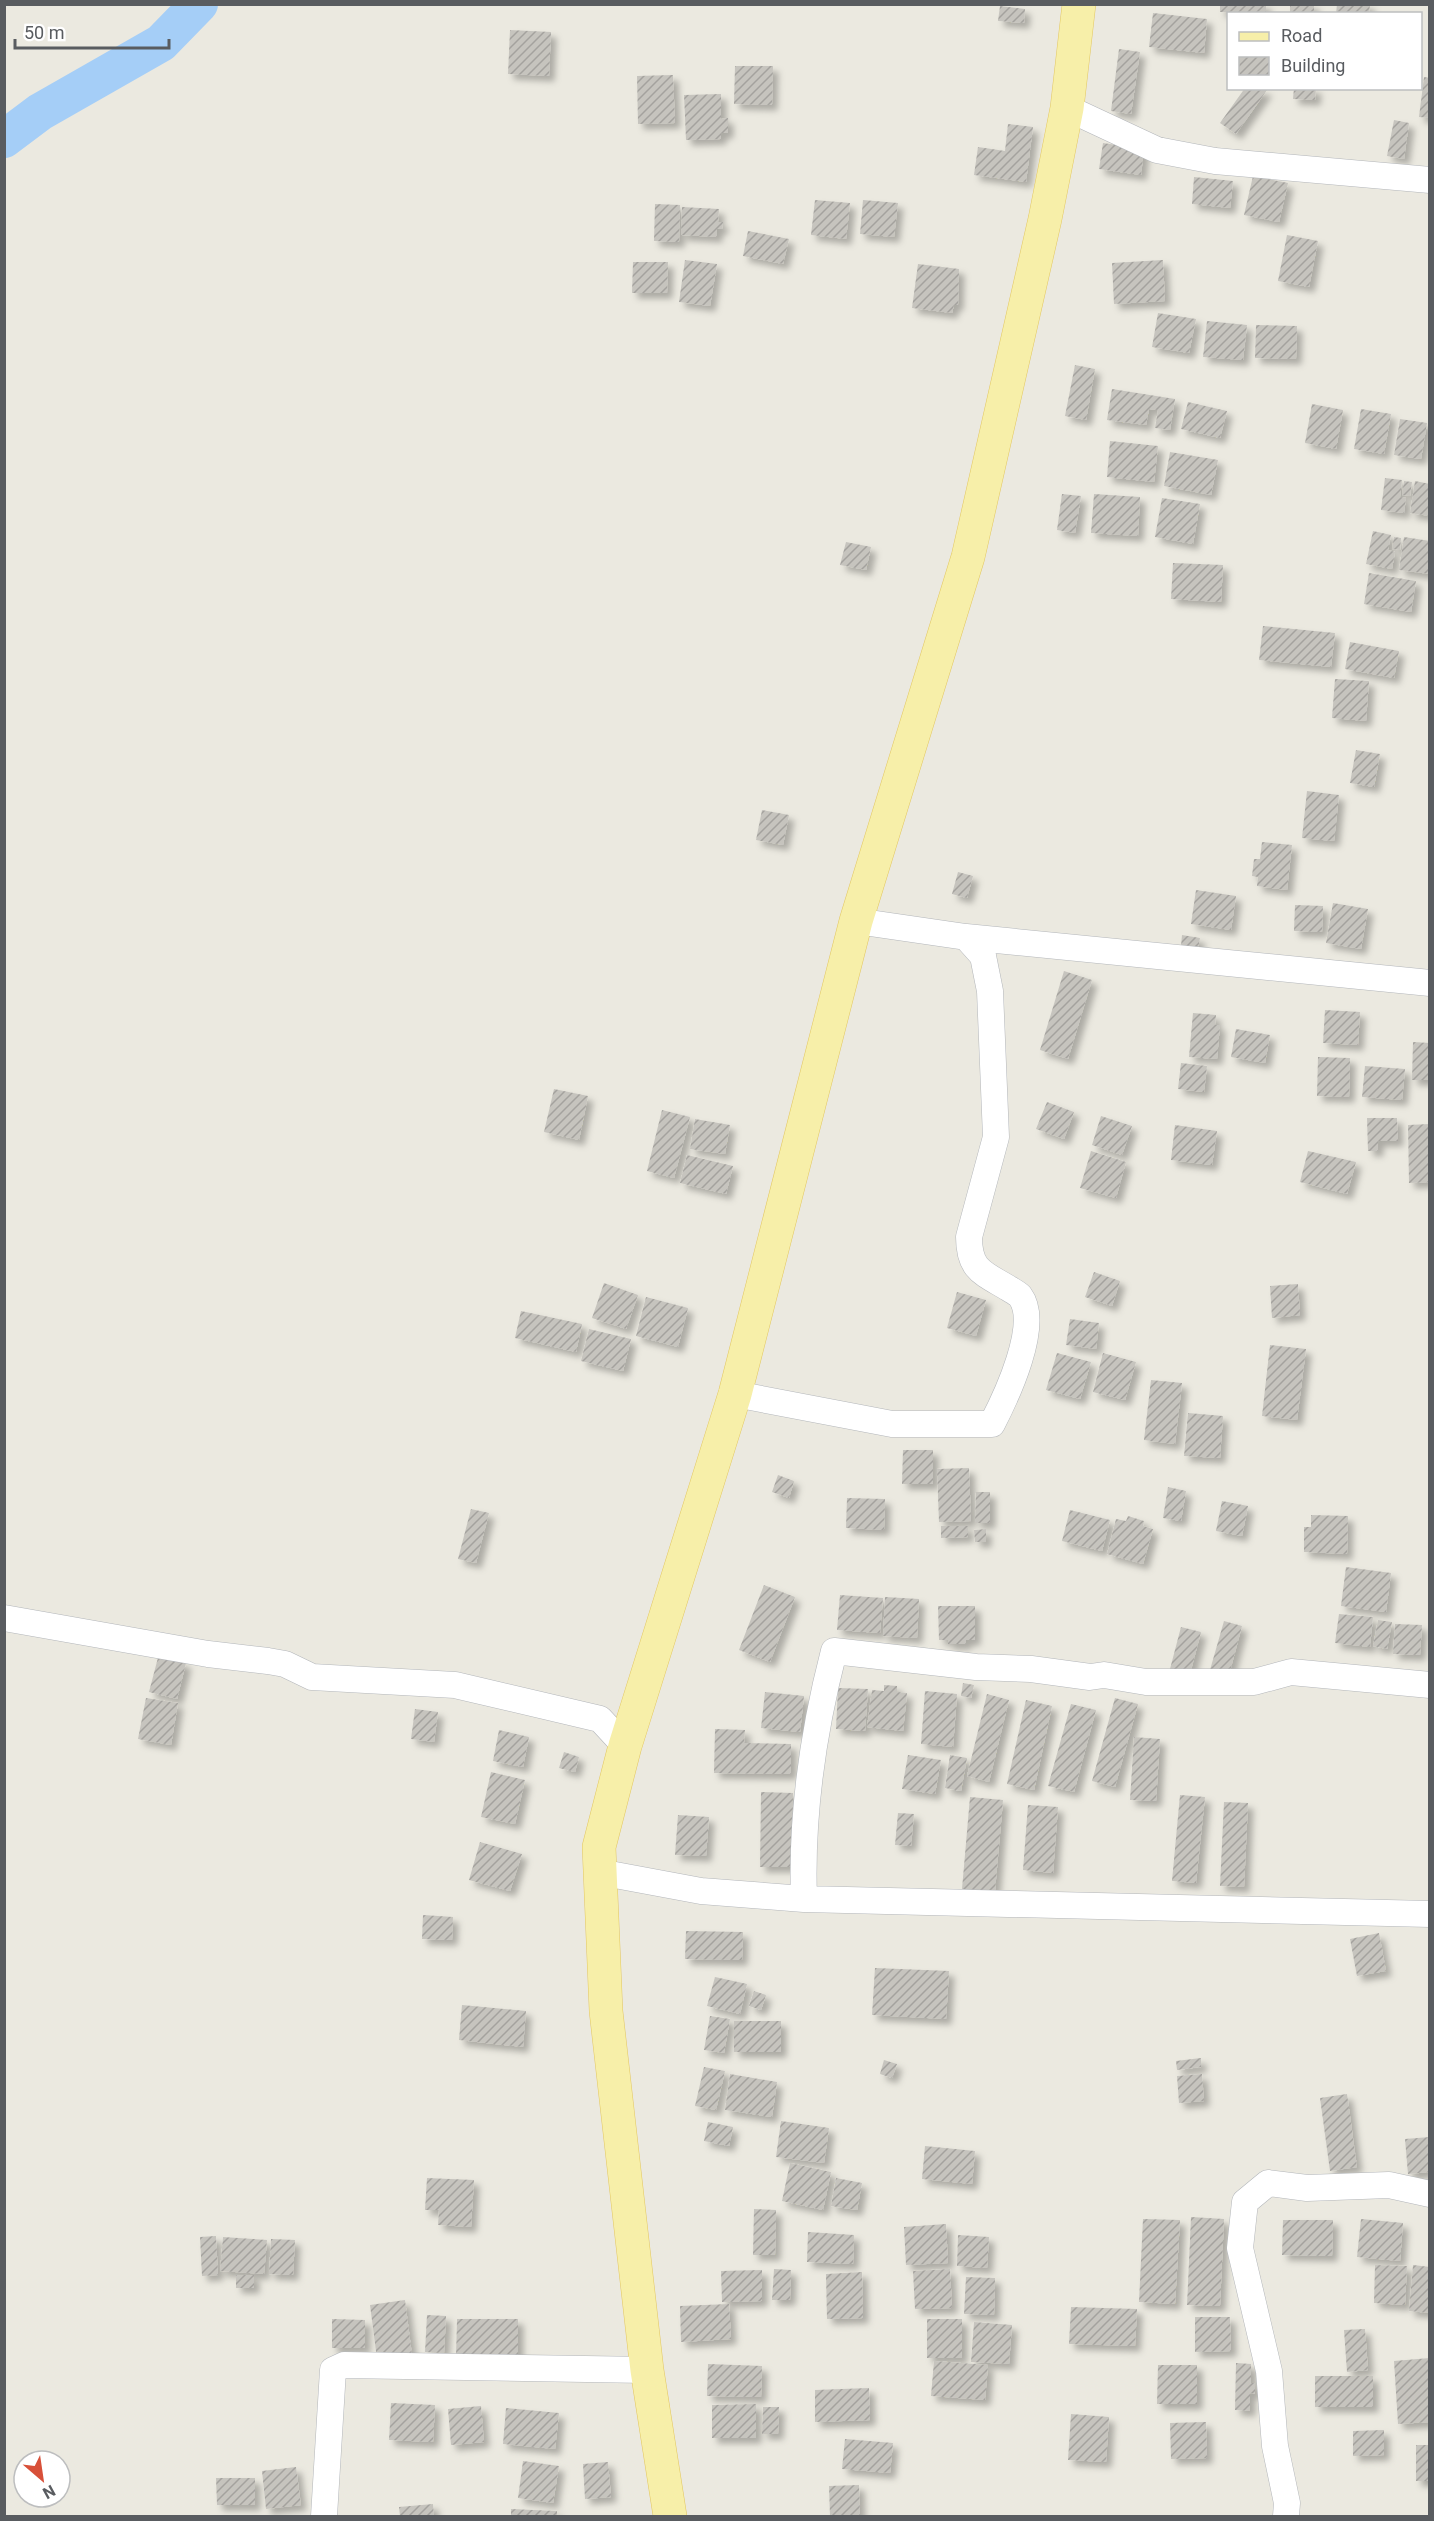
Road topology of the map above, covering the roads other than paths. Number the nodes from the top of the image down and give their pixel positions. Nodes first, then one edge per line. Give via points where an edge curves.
1 (1079, 4) edge
2 (1066, 108) junction
3 (1430, 180) edge
4 (856, 921) junction
5 (966, 937) junction
6 (1430, 983) edge
7 (735, 1394) junction
8 (4, 1618) edge
9 (1430, 1685) edge
10 (625, 1746) junction
11 (599, 1872) junction
12 (804, 1899) junction
13 (1430, 1914) edge
14 (1430, 2194) edge
15 (647, 2370) junction
16 (324, 2517) edge
17 (670, 2517) edge
18 (1286, 2517) edge

1 - 2 main road
2 - 3 street via 1157,150 1215,161
2 - 4 main road via 1045,219 968,557
4 - 5 street
4 - 7 main road
5 - 6 street
5 - 7 street via 983,956 990,991 996,1137 969,1237 969,1253 975,1268 1019,1295 1027,1312 1013,1384 992,1424 892,1424
7 - 10 main road
8 - 10 street via 208,1654 268,1660 312,1677 455,1685 600,1719
9 - 12 street via 1291,1672 1254,1682 1146,1682 834,1651 817,1717 802,1852
10 - 11 main road via 600,1847
11 - 12 street via 701,1891
11 - 15 main road via 606,2011
12 - 13 street
14 - 18 street via 1389,2186 1307,2188 1268,2183 1245,2202 1240,2248 1269,2371
15 - 16 street via 344,2365 333,2370
15 - 17 main road

